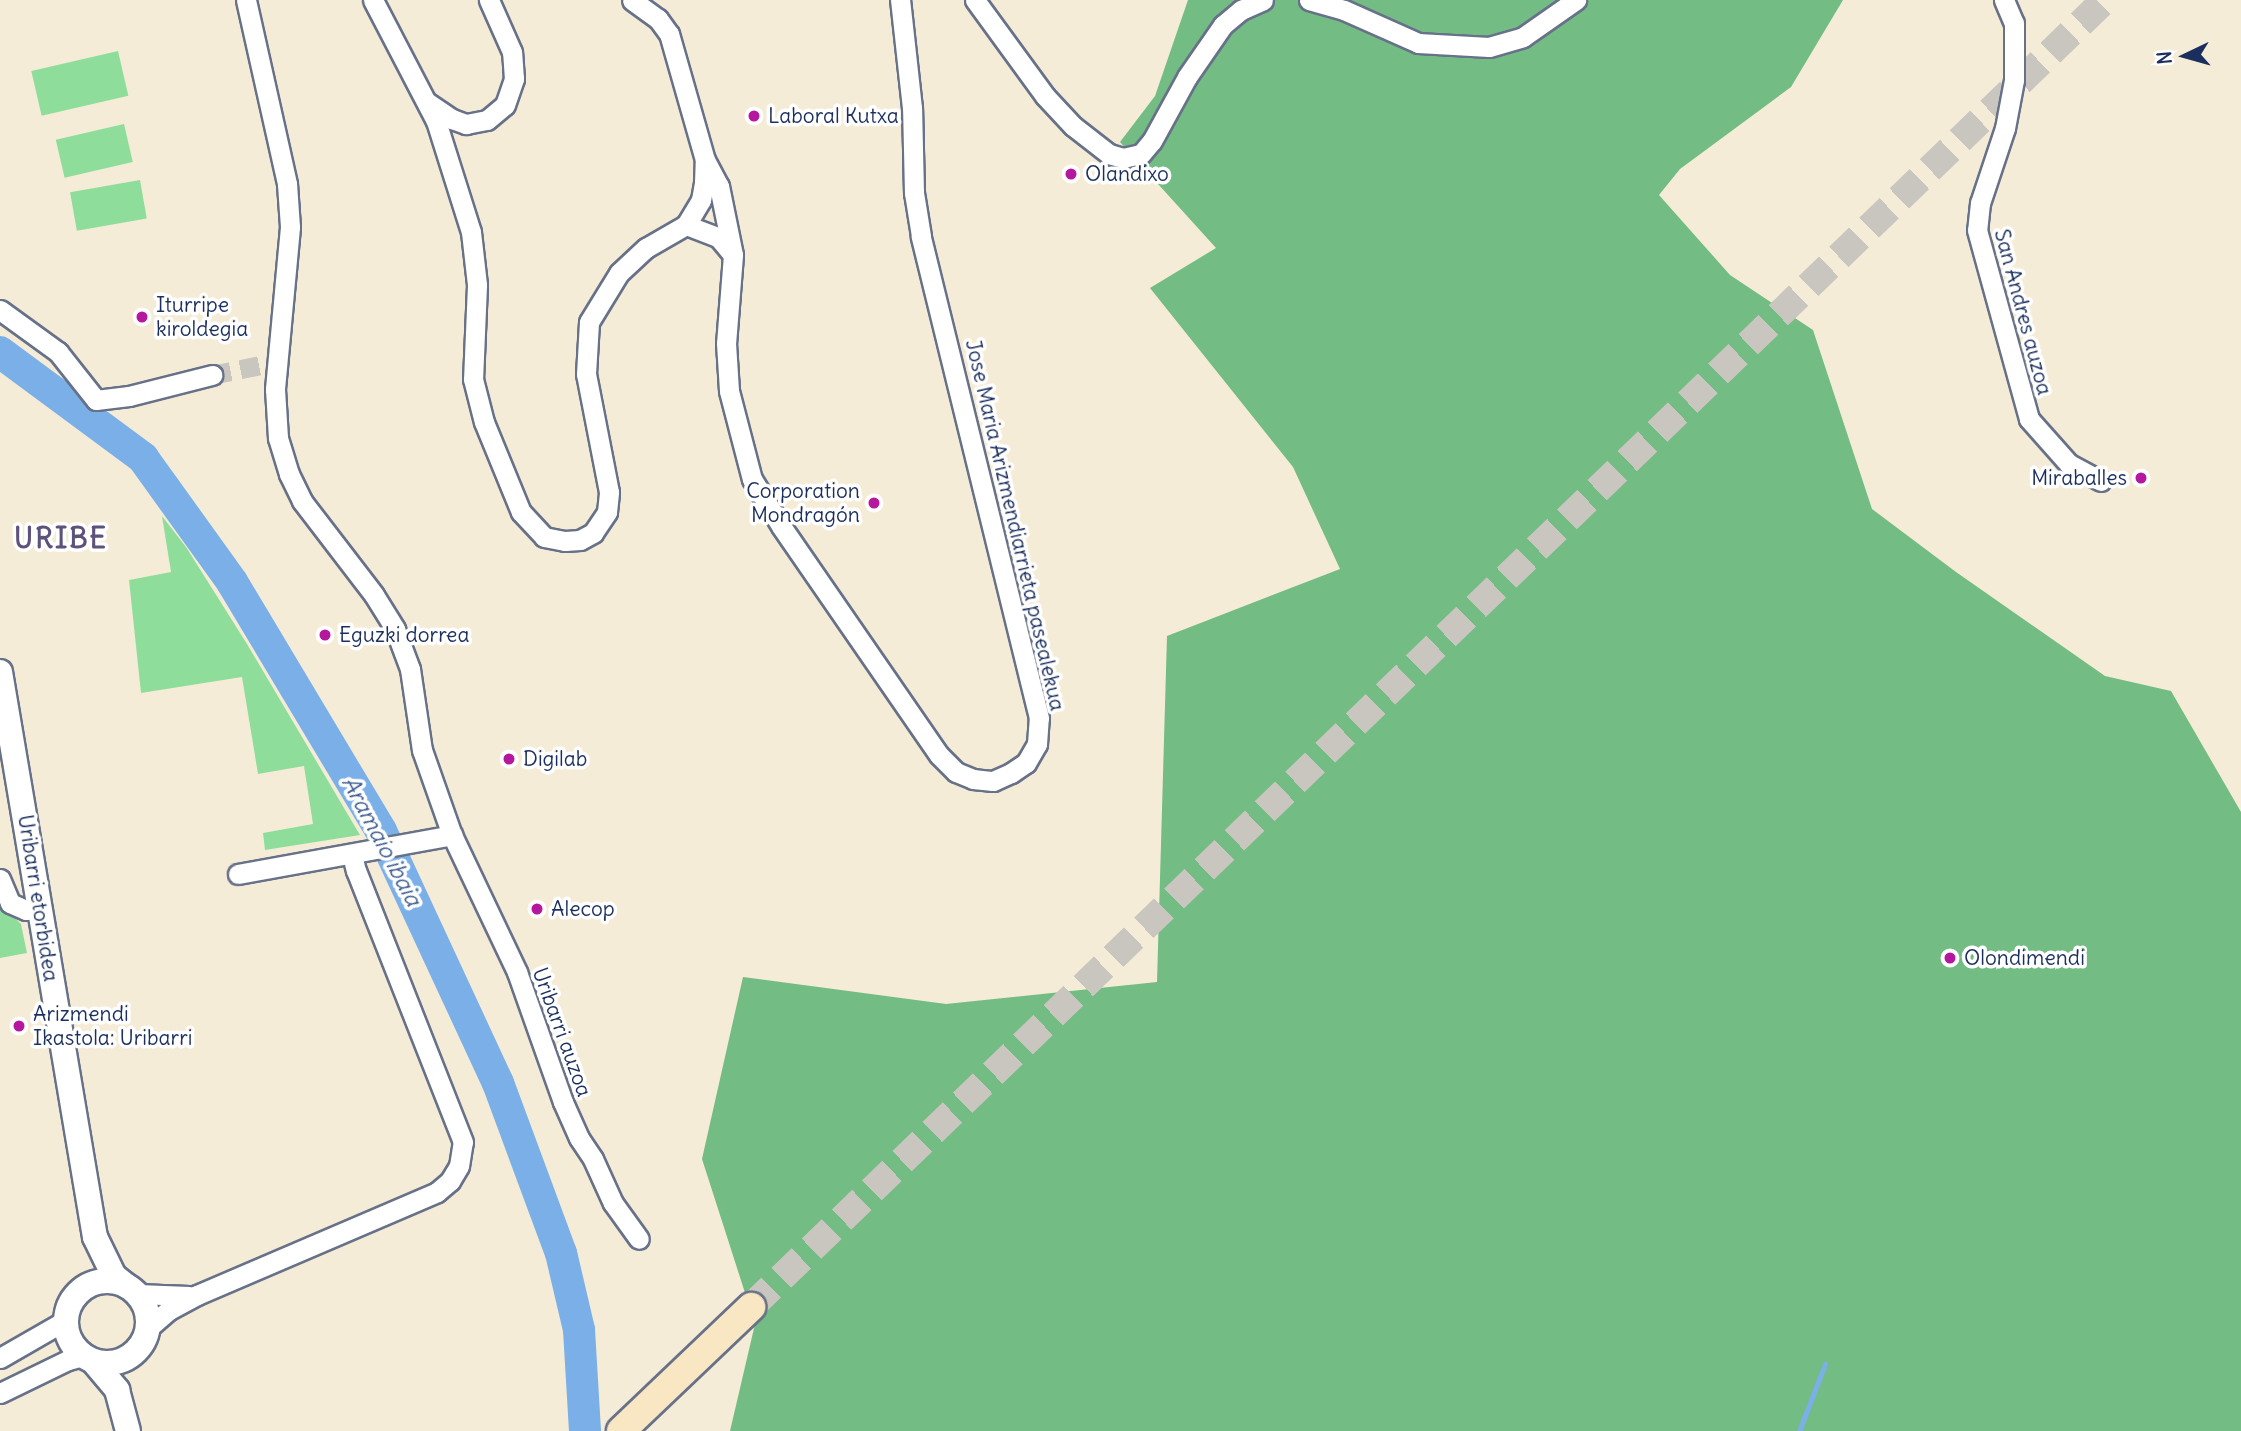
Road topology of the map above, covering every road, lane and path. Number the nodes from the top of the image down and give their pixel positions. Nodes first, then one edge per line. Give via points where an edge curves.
1 (246, 0) edge
2 (373, 0) edge
3 (489, 0) edge
4 (632, 0) edge
5 (900, 0) edge
6 (975, 0) edge
7 (1263, 0) edge
8 (1309, 0) edge
9 (1576, 0) edge
10 (2004, 0) edge
11 (428, 103) junction
12 (466, 124) junction
13 (705, 160) junction
14 (453, 166) junction
15 (686, 225) junction
16 (733, 255) junction
17 (0, 310) edge
18 (212, 375) tunnel mouth
19 (2101, 481) dead end
20 (0, 673) edge
21 (452, 835) junction
22 (352, 855) junction
23 (238, 874) dead end
24 (0, 879) edge
25 (40, 908) junction
26 (639, 1239) dead end
27 (98, 1247) junction
28 (132, 1290) junction
29 (78, 1293) junction
30 (197, 1295) junction
31 (751, 1307) tunnel mouth
32 (66, 1320) junction
33 (147, 1329) junction
34 (132, 1355) junction
35 (88, 1358) junction
36 (0, 1359) edge
37 (0, 1393) edge
38 (123, 1406) junction
39 (631, 1422) edge
40 (128, 1431) edge

1 - 21 street, Uribarri auzoa via 287,184 290,227 276,362 278,438 302,501 395,629 410,668 422,750
2 - 11 street
3 - 12 street via 512,52 514,79 505,105 487,120
4 - 13 street via 659,19 669,34
5 - 16 street, Jose Maria Arizmendiarrieta pasealekua via 921,236 1039,718 1037,744 1026,762 1011,773 993,781 973,779 956,772 939,755 752,479 729,391 726,343
6 - 7 street via 1045,96 1109,154 1123,158 1140,155 1152,141 1187,77 1223,25
8 - 9 street via 1344,10 1418,43 1489,47 1523,37
10 - 19 street, San Andres auzoa via 2014,23 2014,80 2005,128 1980,203 1977,230 2029,419 2069,464
11 - 12 street
11 - 14 street
12 - 14 street
13 - 15 street via 701,200
13 - 16 street, Jose Maria Arizmendiarrieta pasealekua via 719,187
14 - 15 street via 471,232 477,285 474,379 484,422 521,512 544,537 580,540 593,533 607,512 609,492 586,374 589,322 619,273 646,248
15 - 16 street via 718,237
17 - 18 street via 58,352 96,400
20 - 25 street, Uribarri etorbidea
21 - 22 street
21 - 26 street, Uribarri auzoa via 517,972 579,1138 613,1203
22 - 23 street
22 - 30 street via 463,1142 459,1166 437,1192
24 - 25 street via 10,903 26,910
25 - 27 street, Uribarri etorbidea
27 - 28 street via 114,1276
27 - 29 street
28 - 29 street via 101,1281
28 - 30 street via 177,1298
28 - 33 street via 148,1317
29 - 32 street
30 - 33 street
31 - 39 main road
32 - 35 street via 73,1346
32 - 36 street
33 - 34 street
34 - 35 street via 120,1362
34 - 38 street
35 - 37 street via 68,1360
35 - 38 street via 117,1390
38 - 40 street

